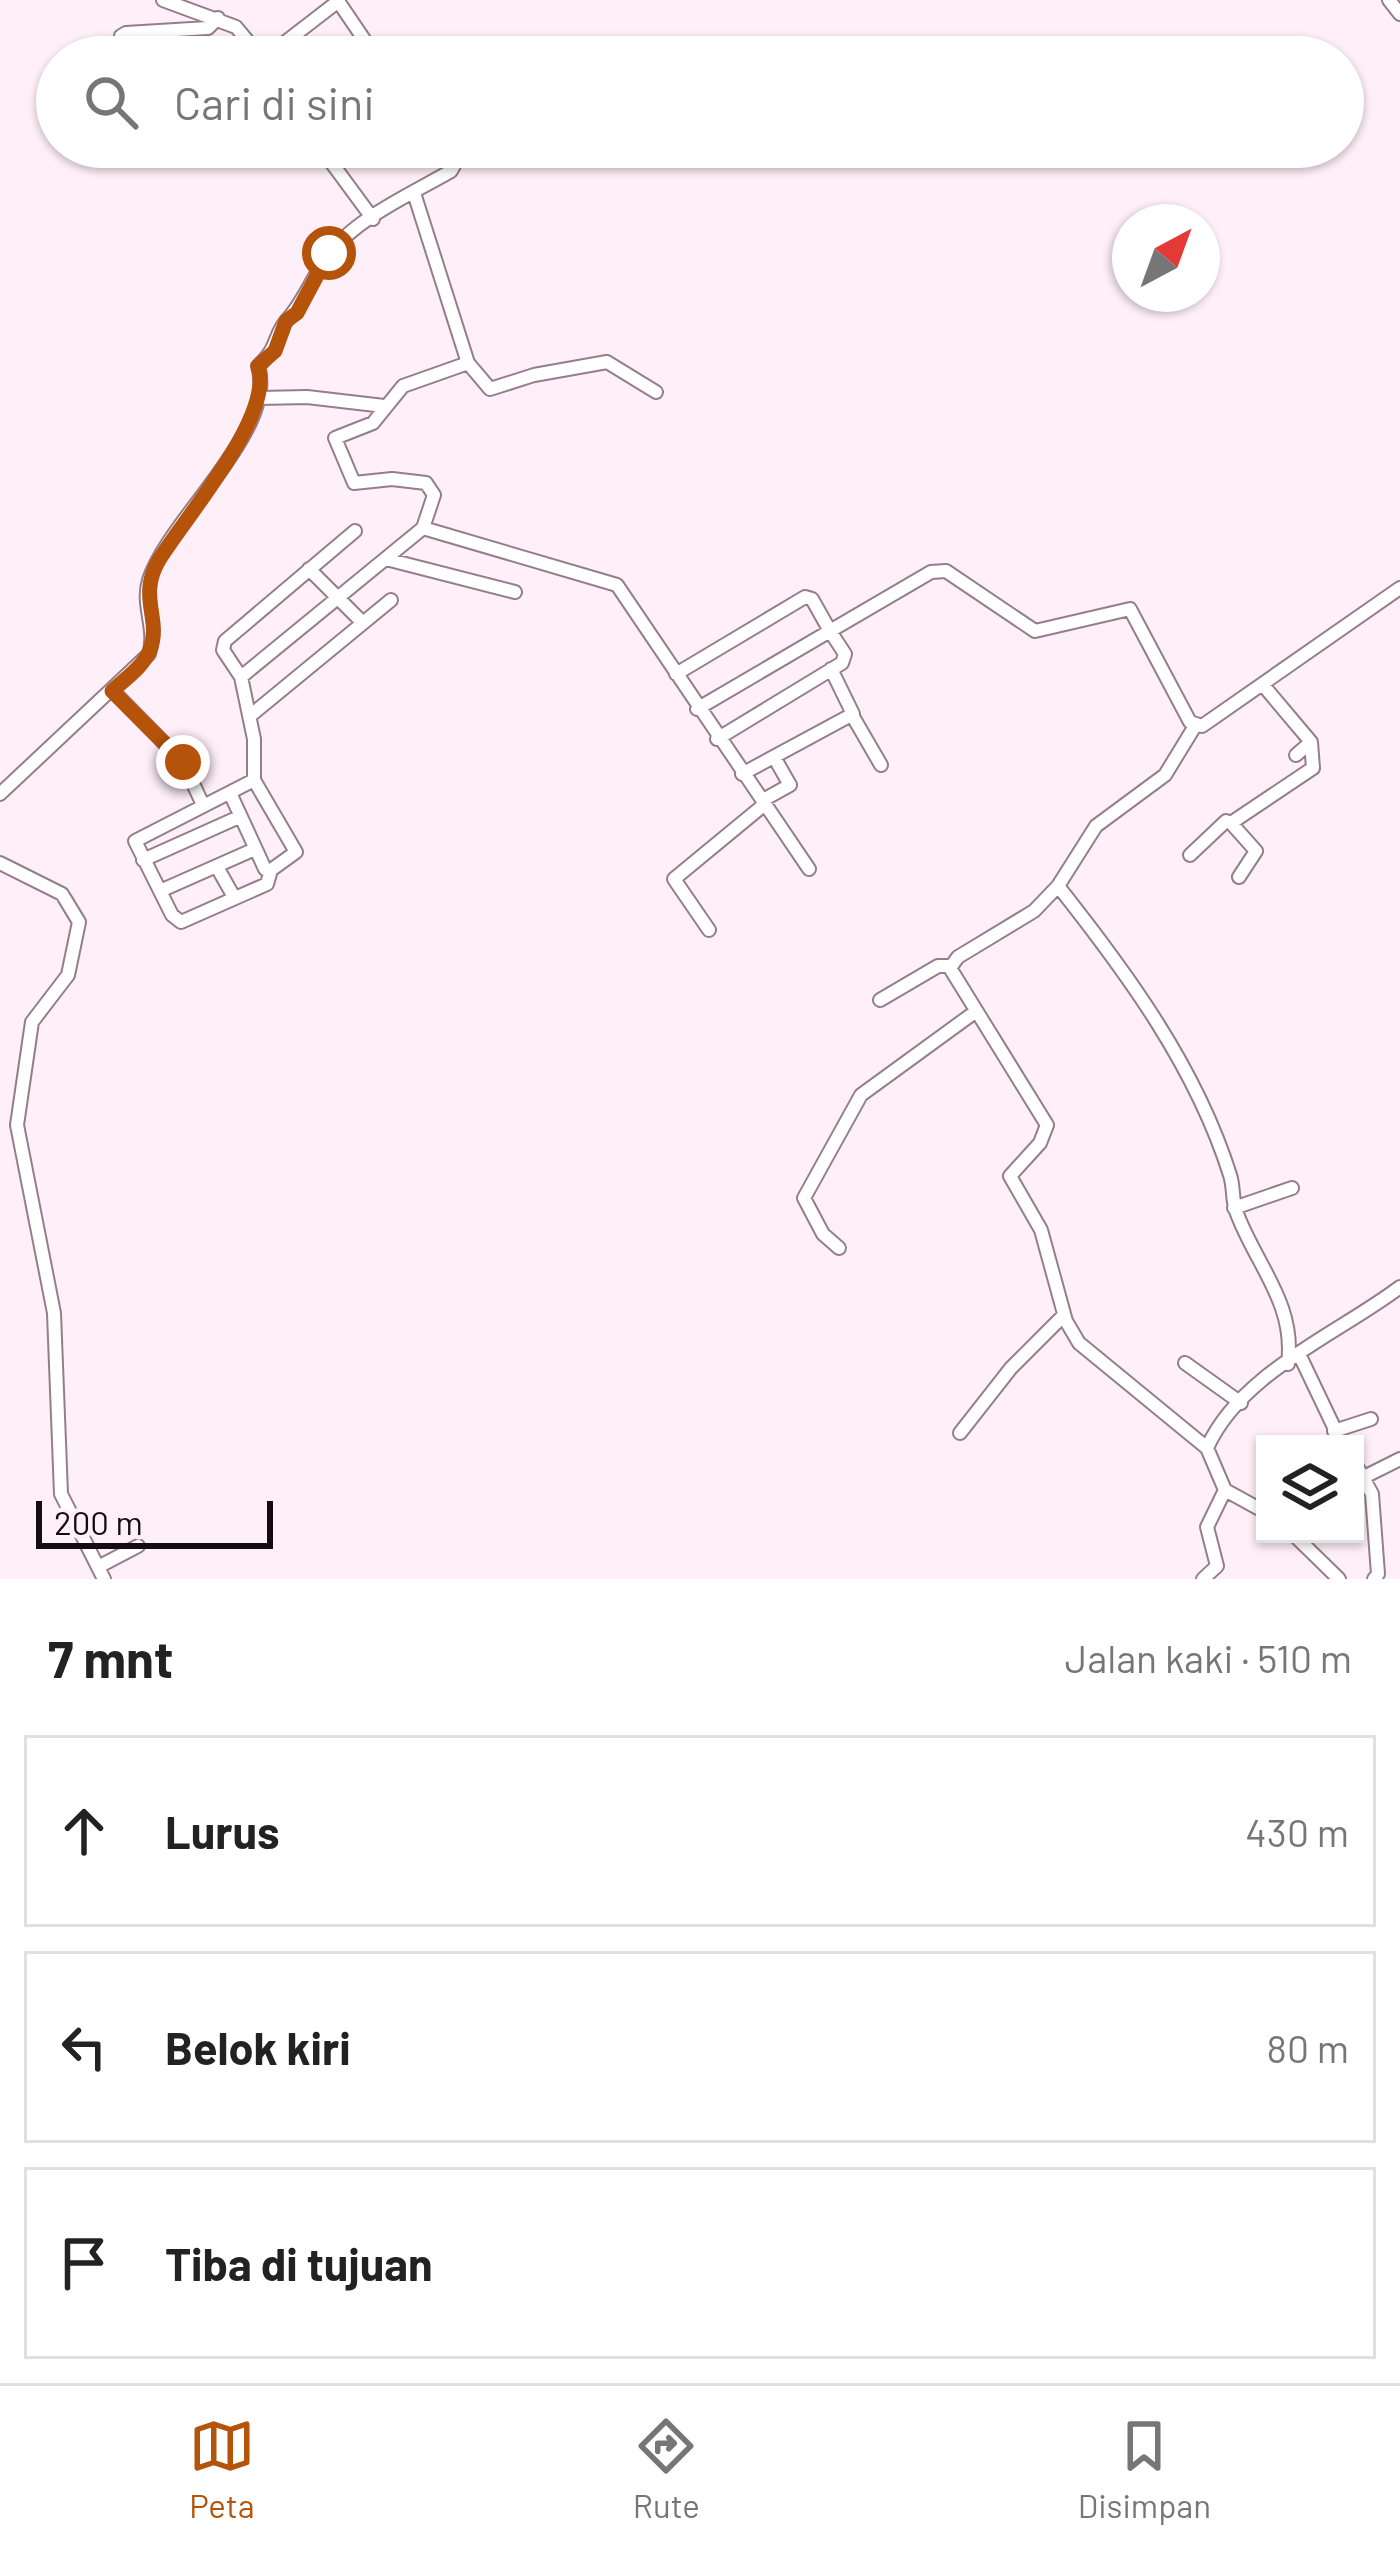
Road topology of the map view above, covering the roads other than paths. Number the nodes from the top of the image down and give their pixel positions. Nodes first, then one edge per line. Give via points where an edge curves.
1 (163, 0) edge
2 (1389, 0) edge
3 (337, 1) edge
4 (1400, 14) edge
5 (218, 18) junction
6 (121, 36) edge
7 (246, 36) edge
8 (291, 36) edge
9 (361, 36) edge
10 (335, 168) edge
11 (454, 168) edge
12 (414, 193) junction
13 (373, 219) junction
14 (468, 363) junction
15 (656, 392) dead end
16 (259, 398) junction
17 (384, 406) junction
18 (422, 527) junction
19 (355, 531) dead end
20 (386, 560) junction
21 (309, 569) junction
22 (1400, 588) edge
23 (515, 592) dead end
24 (338, 598) junction
25 (391, 600) dead end
26 (361, 621) junction
27 (830, 631) junction
28 (831, 669) junction
29 (676, 674) junction
30 (241, 677) junction
31 (1263, 685) junction
32 (112, 691) junction
33 (698, 709) junction
34 (250, 715) junction
35 (852, 715) junction
36 (1195, 726) junction
37 (717, 739) junction
38 (1312, 742) junction
39 (1296, 755) dead end
40 (774, 757) junction
41 (881, 765) dead end
42 (742, 774) junction
43 (254, 780) junction
44 (230, 793) junction
45 (0, 794) edge
46 (764, 802) junction
47 (203, 805) junction
48 (239, 817) junction
49 (1231, 823) junction
50 (255, 849) junction
51 (1190, 855) dead end
52 (143, 860) junction
53 (0, 863) edge
54 (217, 867) junction
55 (809, 869) dead end
56 (271, 870) junction
57 (1239, 877) dead end
58 (1058, 886) junction
59 (160, 891) junction
60 (234, 897) junction
61 (709, 930) dead end
62 (950, 966) junction
63 (880, 1000) dead end
64 (975, 1012) junction
65 (1292, 1188) dead end
66 (1234, 1208) junction
67 (839, 1248) dead end
68 (1399, 1290) edge
69 (1064, 1315) junction
70 (1294, 1360) junction
71 (1185, 1363) dead end
72 (1241, 1403) junction
73 (1371, 1419) dead end
74 (959, 1433) dead end
75 (1336, 1435) edge
76 (1343, 1435) edge
77 (1207, 1448) junction
78 (1400, 1459) edge
79 (1364, 1477) joint
80 (1225, 1490) junction
81 (1256, 1507) edge
82 (1302, 1543) edge
83 (138, 1546) dead end
84 (101, 1573) edge
85 (1219, 1574) edge
86 (1203, 1579) edge
87 (1339, 1579) edge
88 (1373, 1579) edge

1 - 5 street
2 - 4 street
3 - 8 street
3 - 9 street
5 - 6 street via 208,28
5 - 7 street
10 - 13 street
11 - 12 street
12 - 13 street
12 - 14 street
13 - 16 street via 329,253 275,351 258,366
14 - 15 street via 490,389 608,362
14 - 17 street via 403,386
16 - 17 street
16 - 32 street via 151,575 152,644
17 - 18 street via 373,423 338,434 342,462 354,484 426,483 434,495
18 - 20 street
18 - 29 street via 616,585
19 - 21 street
20 - 23 street
20 - 24 street
21 - 24 street
21 - 30 street via 223,644
22 - 31 street
24 - 26 street
24 - 30 street
25 - 26 street
26 - 34 street
27 - 28 street via 845,660
27 - 29 street via 805,597
27 - 33 street
27 - 36 street via 939,570 1035,631 1126,608 1139,618
28 - 35 street
28 - 37 street
29 - 33 street
30 - 34 street
31 - 36 street
31 - 38 street
32 - 45 street
32 - 47 street via 183,762
33 - 37 street
34 - 43 street
35 - 40 street
35 - 41 street
36 - 58 street via 1159,782 1092,831
37 - 42 street
38 - 39 street
38 - 49 street via 1313,768
40 - 42 street
40 - 46 street via 790,785
42 - 46 street
43 - 44 street
43 - 56 street via 296,853
44 - 47 street
44 - 48 street
46 - 55 street
46 - 61 street via 674,879
47 - 52 street via 140,836
48 - 50 street
48 - 52 street
49 - 51 street
49 - 57 street via 1256,850
50 - 54 street
50 - 56 street
52 - 59 street
53 - 84 street via 62,894 79,922 68,975 32,1022 17,1125 54,1313 62,1494
54 - 59 street
54 - 60 street
56 - 60 street via 267,884
58 - 62 street
58 - 66 street via 1156,1021 1217,1144
59 - 60 street via 181,922
62 - 63 street
62 - 64 street
64 - 67 street via 852,1106 805,1198
64 - 69 street via 1047,1125 1010,1176 1041,1230
65 - 66 street
66 - 70 street via 1278,1289
68 - 70 street
69 - 74 street
69 - 77 street via 1090,1356
70 - 72 street
70 - 75 street
71 - 72 street
72 - 77 street
73 - 76 street
77 - 80 street
78 - 79 street
79 - 88 street via 1372,1494
80 - 81 street
80 - 85 street via 1207,1527
82 - 87 street
83 - 84 street
85 - 86 street

